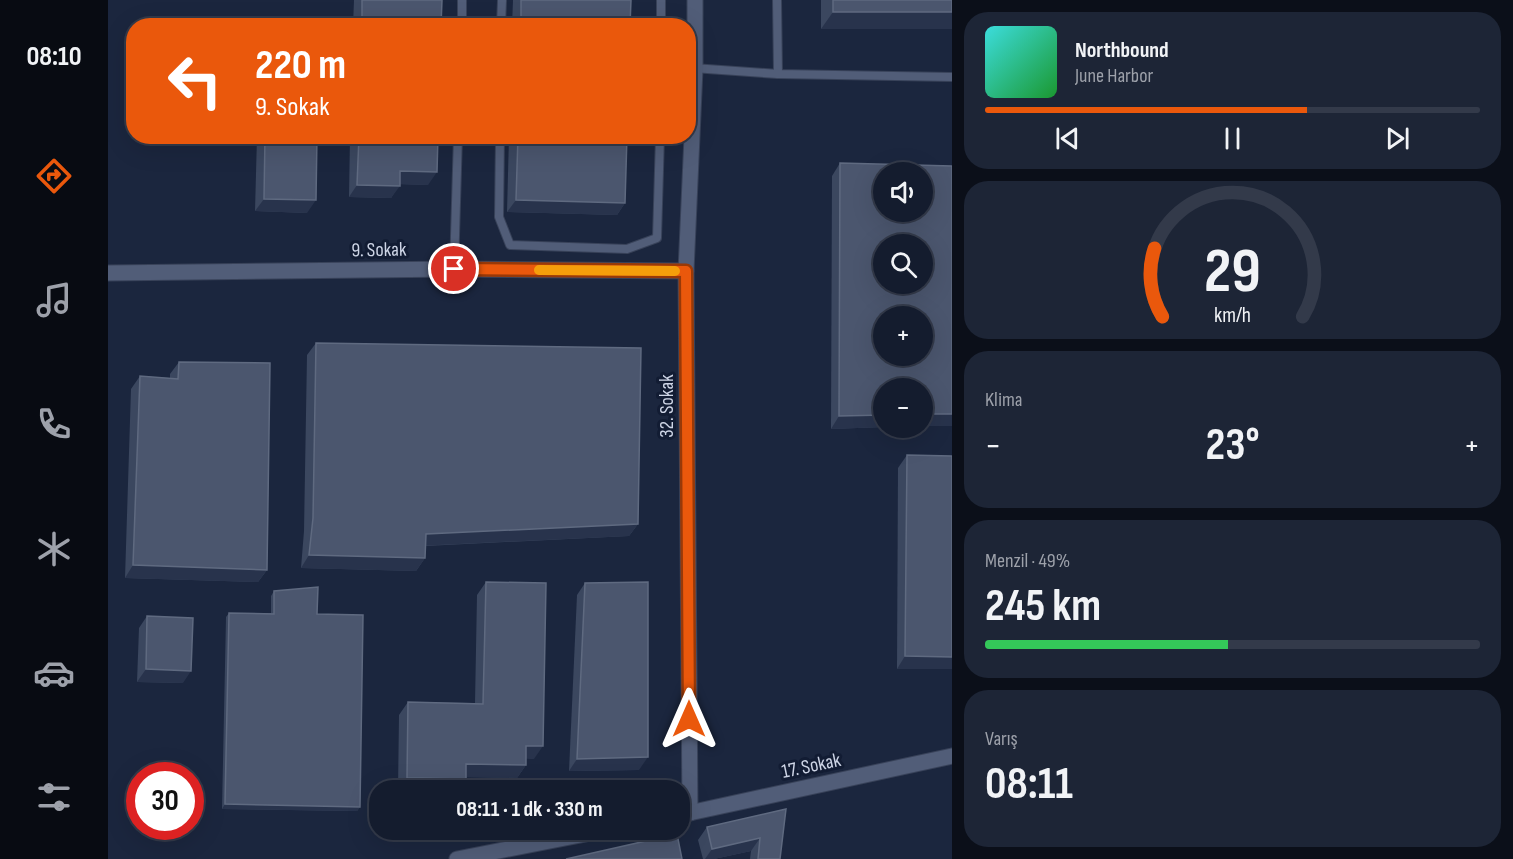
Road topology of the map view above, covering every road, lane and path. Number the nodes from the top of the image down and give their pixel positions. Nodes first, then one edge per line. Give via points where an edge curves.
1 (462, 0) edge
2 (501, 0) edge
3 (660, 0) edge
4 (695, 0) edge
5 (777, 0) edge
6 (462, 18) edge
7 (501, 18) edge
8 (661, 18) edge
9 (694, 18) edge
10 (696, 68) edge
11 (778, 74) junction
12 (952, 77) edge
13 (458, 144) edge
14 (500, 144) edge
15 (660, 144) edge
16 (690, 144) edge
17 (454, 269) junction
18 (686, 271) junction
19 (108, 273) edge
20 (952, 756) edge
21 (685, 780) edge
22 (690, 813) edge
23 (555, 840) edge
24 (457, 859) edge

1 - 6 lane
2 - 7 lane
3 - 8 lane
4 - 9 street, 32. Sokak
5 - 11 lane
10 - 11 lane
11 - 12 lane
13 - 17 lane
14 - 15 lane via 499,217 510,245 627,249 657,238
16 - 18 street, 32. Sokak
17 - 18 street, 9. Sokak
17 - 19 street, 9. Sokak
18 - 21 street, 32. Sokak
20 - 22 street, 17. Sokak
23 - 24 street

